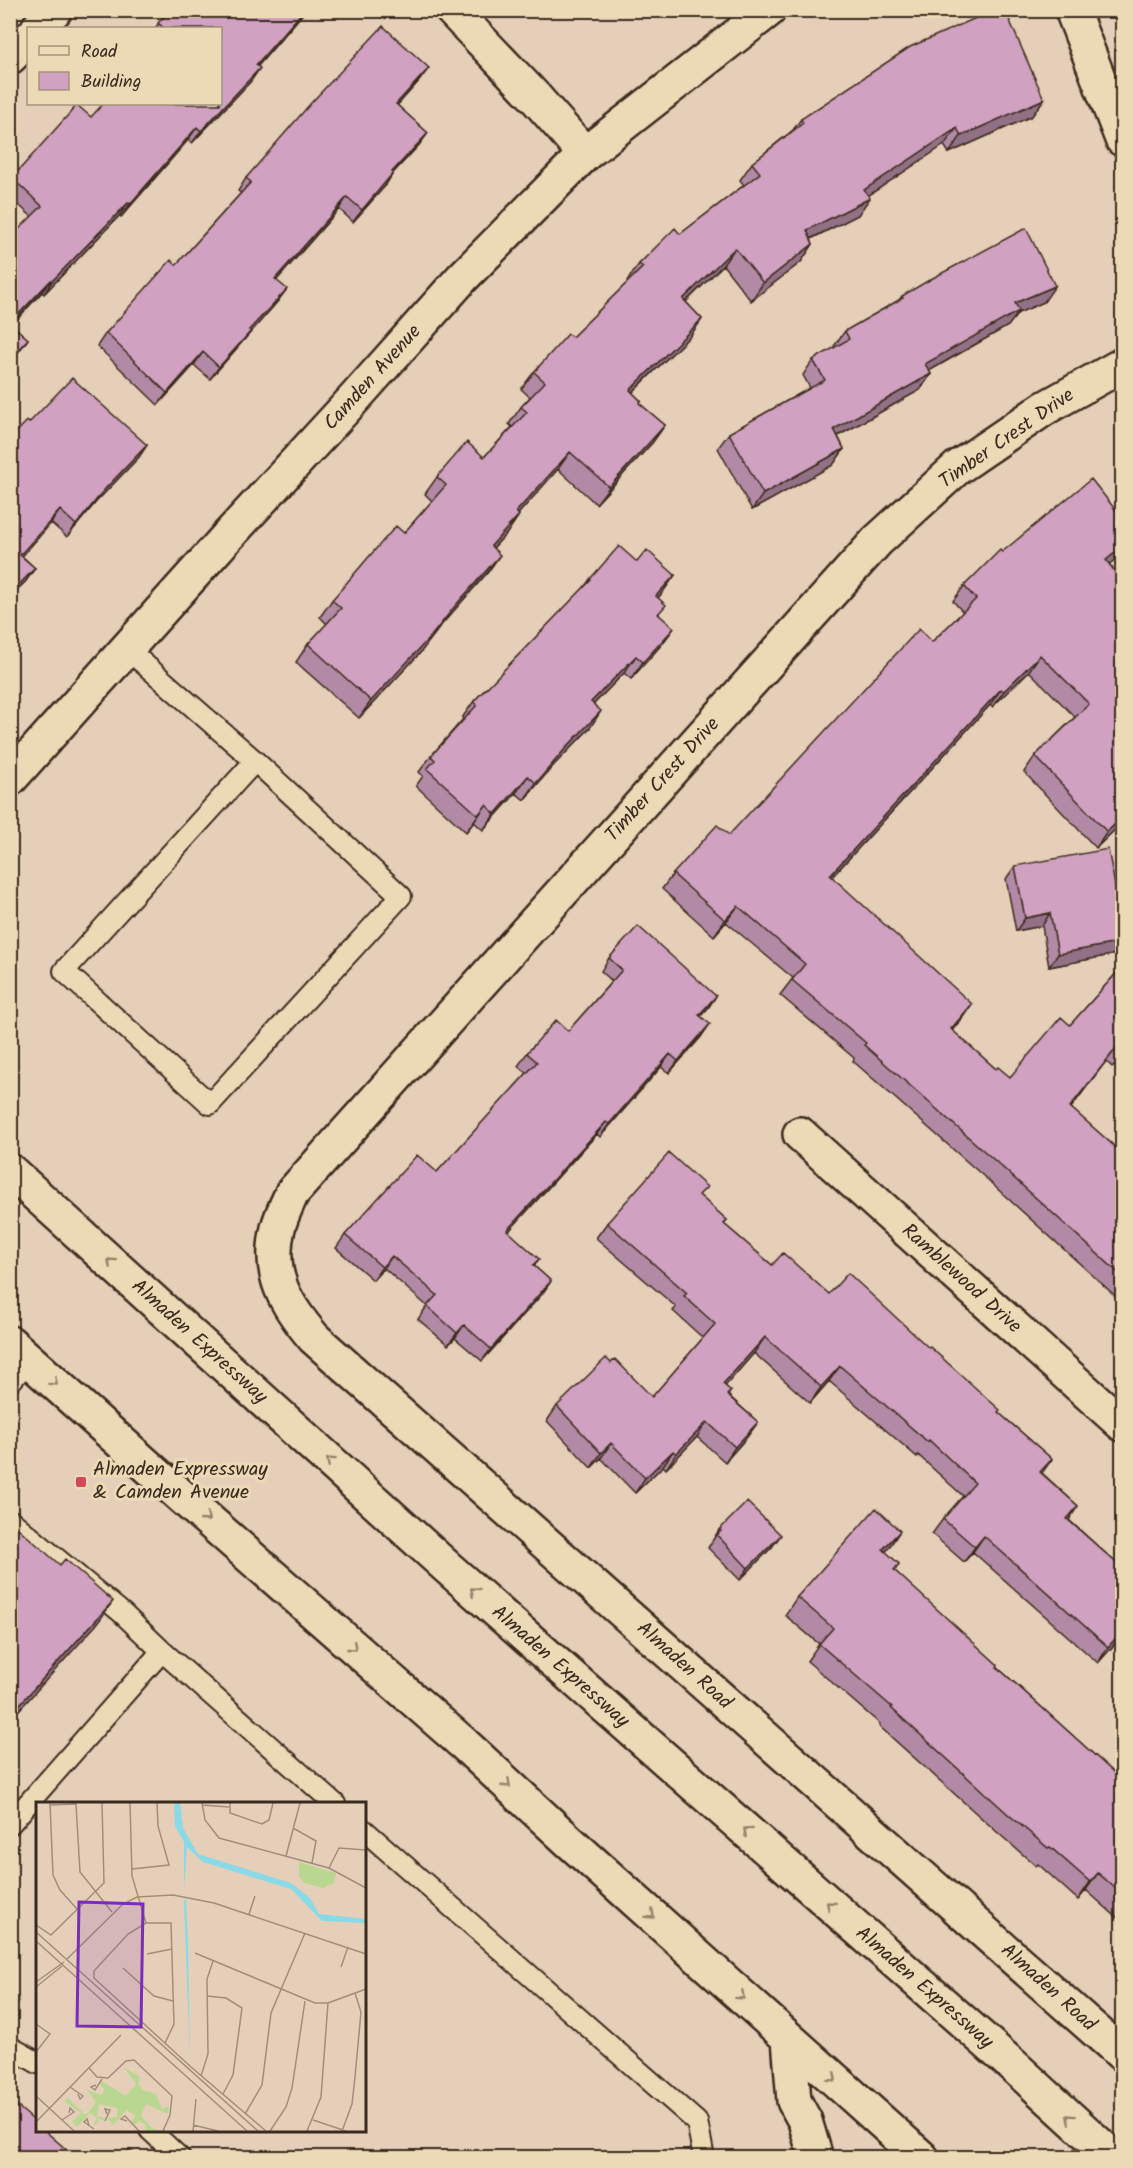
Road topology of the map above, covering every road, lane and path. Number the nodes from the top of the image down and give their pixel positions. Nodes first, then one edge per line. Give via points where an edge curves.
1 (56, 10) edge
2 (452, 10) edge
3 (769, 10) edge
4 (1072, 10) edge
5 (39, 27) edge
6 (27, 40) edge
7 (10, 57) edge
8 (1122, 139) edge
9 (585, 154) junction
10 (1122, 365) edge
11 (127, 649) junction
12 (255, 761) junction
13 (10, 779) edge
14 (800, 1134) dead end
15 (10, 1171) edge
16 (274, 1259) joint
17 (17, 1361) edge
18 (1122, 1424) edge
19 (10, 1520) edge
20 (162, 1651) junction
21 (334, 1802) edge
22 (10, 1824) edge
23 (366, 1832) edge
24 (789, 2039) junction
25 (10, 2047) edge
26 (1122, 2054) edge
27 (36, 2061) edge
28 (152, 2132) edge
29 (180, 2157) edge
30 (704, 2157) edge
31 (816, 2157) edge
32 (922, 2157) edge
33 (1114, 2157) edge

1 - 5 street
2 - 9 street
3 - 9 street, Camden Avenue
4 - 8 street
6 - 7 street
9 - 11 street, Camden Avenue via 462,278
10 - 16 street, Timber Crest Drive via 1045,408 957,468 878,541 292,1193 278,1227
11 - 12 lane
11 - 13 street, Camden Avenue
12 - 12 lane via 401,896 210,1104 64,971
14 - 18 street, Ramblewood Drive
33 -> 15 street, Almaden Expressway via 448,1568
16 - 26 street, Almaden Road via 279,1288 314,1338
17 -> 24 street via 182,1497 464,1744
19 - 20 lane
20 - 21 lane
20 - 22 lane
23 - 30 lane via 697,2122
24 - 31 street via 794,2101
24 -> 32 street
25 - 27 lane
28 - 29 lane

